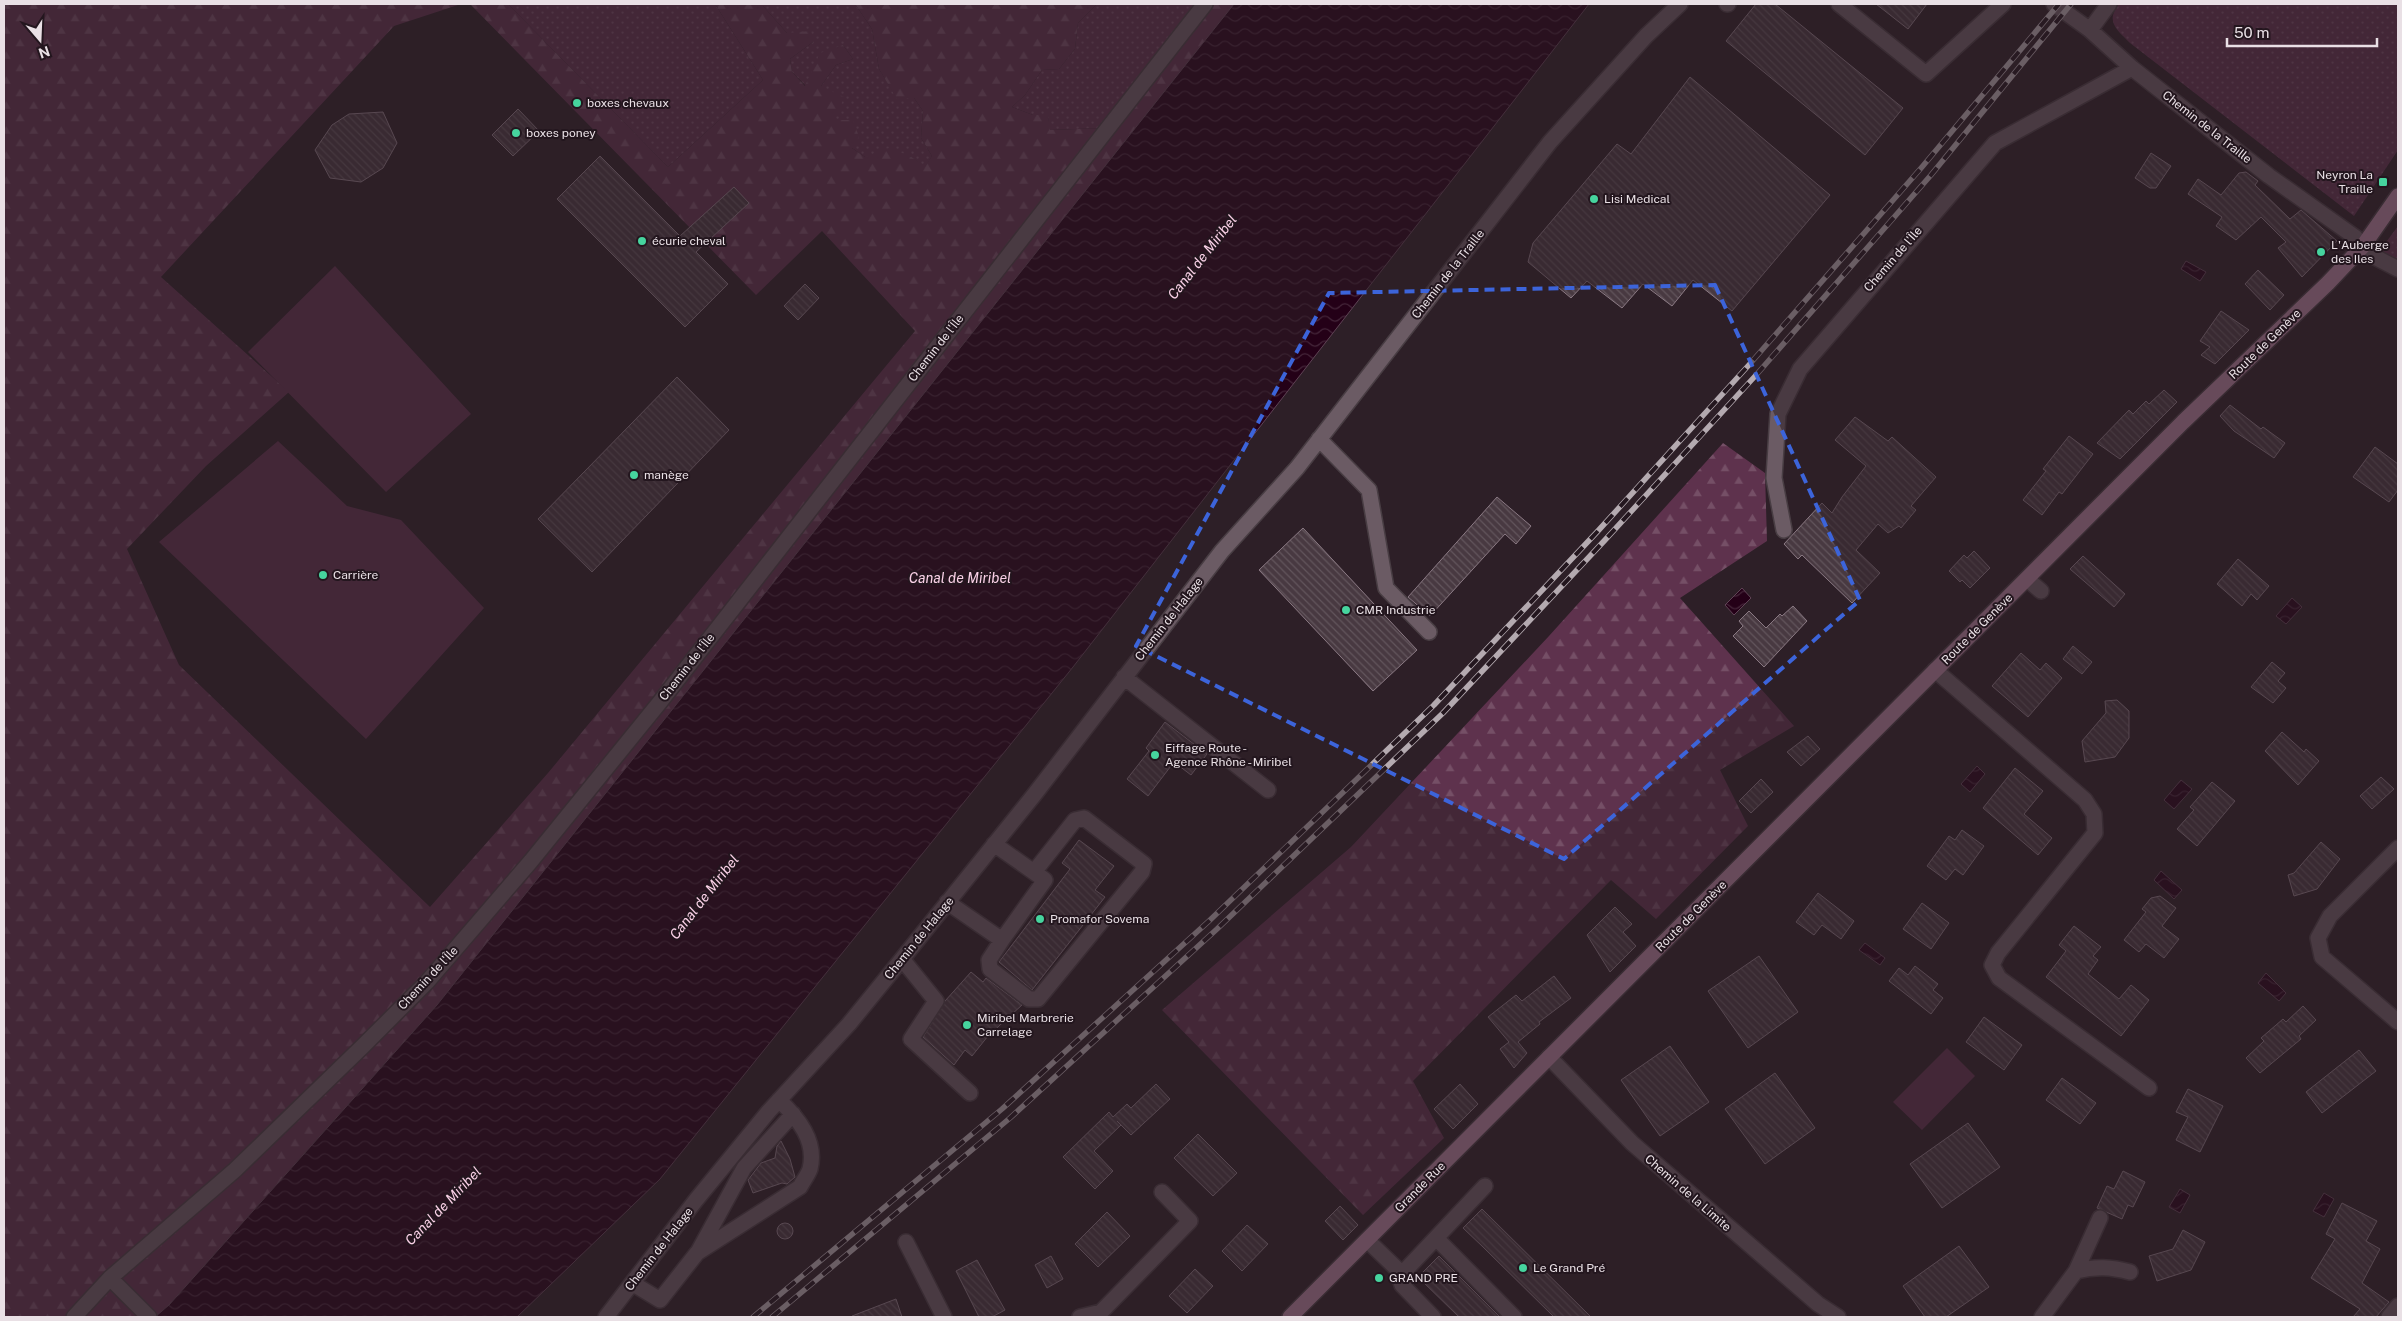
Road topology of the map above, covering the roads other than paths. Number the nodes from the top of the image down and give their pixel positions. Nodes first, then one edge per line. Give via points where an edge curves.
1 (1205, 4) edge
2 (1680, 4) edge
3 (1839, 4) edge
4 (2003, 4) edge
5 (2054, 4) edge
6 (2109, 4) edge
7 (2090, 30) junction
8 (2132, 68) junction
9 (2398, 196) edge
10 (2363, 246) junction
11 (2398, 269) edge
12 (1319, 439) junction
13 (1784, 530) dead end
14 (1222, 552) joint
15 (2027, 579) junction
16 (2041, 591) dead end
17 (1430, 632) dead end
18 (1935, 670) junction
19 (1124, 677) junction
20 (1268, 790) dead end
21 (994, 844) junction
22 (2398, 848) edge
23 (1034, 872) junction
24 (947, 902) junction
25 (1002, 940) junction
26 (902, 958) junction
27 (2398, 1022) edge
28 (1549, 1057) junction
29 (2149, 1088) dead end
30 (970, 1093) dead end
31 (779, 1100) junction
32 (793, 1114) junction
33 (1485, 1186) dead end
34 (1162, 1192) dead end
35 (2100, 1218) dead end
36 (1436, 1238) junction
37 (1367, 1240) junction
38 (906, 1242) dead end
39 (697, 1254) junction
40 (2076, 1271) junction
41 (2130, 1272) dead end
42 (1400, 1276) junction
43 (110, 1278) junction
44 (632, 1283) junction
45 (2398, 1306) edge
46 (74, 1317) edge
47 (149, 1317) edge
48 (606, 1317) edge
49 (944, 1317) edge
50 (1080, 1317) edge
51 (1290, 1317) edge
52 (1433, 1317) edge
53 (1514, 1317) edge
54 (1838, 1317) edge
55 (2042, 1317) edge
56 (2389, 1317) edge

1 - 43 street, Chemin de l'Île via 666,694 531,861 427,982 362,1047 235,1170
2 - 12 street, Chemin de la Traille via 1646,36 1550,142
3 - 4 street via 1926,74
5 - 7 street, Chemin de la Traille
6 - 7 street
7 - 8 street, Chemin de la Traille
8 - 10 street, Chemin de la Traille
8 - 13 street, Chemin de l'Île via 1995,143 1800,369 1778,414 1774,478
9 - 10 main road, Route de Genève
10 - 11 street, Chemin de la Traille via 2370,255
10 - 15 main road, Route de Genève
12 - 14 street, Chemin de la Traille via 1298,468
12 - 17 street via 1369,490 1386,588
14 - 19 street, Chemin de Halage
15 - 16 street
15 - 18 main road, Route de Genève
18 - 28 main road, Route de Genève
18 - 29 street via 2085,800 2095,818 2095,833 1998,953 1992,965 1995,971 1999,978
19 - 20 street
19 - 21 street, Chemin de Halage
21 - 23 street
21 - 24 street, Chemin de Halage
22 - 27 street via 2330,916 2318,938 2322,957
23 - 25 street via 1046,880
23 - 25 street via 1075,820 1084,818 1144,864 1142,872 1038,999 1029,999 990,968 989,960
24 - 25 street
24 - 26 street, Chemin de Halage
26 - 30 street via 936,1001 911,1039
26 - 31 street, Chemin de Halage via 849,1024
28 - 37 main road, Grande Rue
28 - 54 street, Chemin de la Limite via 1632,1143 1818,1304
31 - 32 street
31 - 44 street, Chemin de Halage
32 - 39 street via 744,1168
32 - 39 street via 805,1128 810,1152 810,1170 800,1187
33 - 36 street
34 - 50 street via 1190,1221 1101,1312
35 - 40 street
36 - 42 street
36 - 53 street
37 - 42 street
37 - 51 main road, Grande Rue
38 - 49 street
39 - 44 street via 660,1300
40 - 41 street via 2110,1267
40 - 55 street
42 - 52 street via 1402,1285
43 - 46 street, Chemin de l'Île
43 - 47 street
44 - 48 street, Chemin de Halage
45 - 56 street

